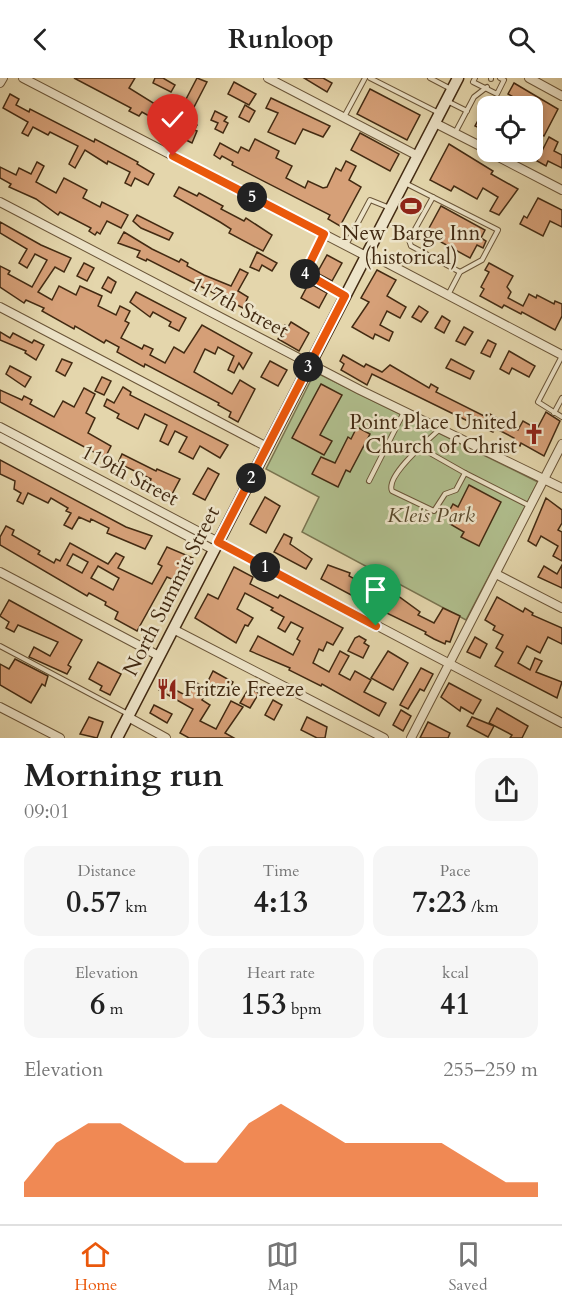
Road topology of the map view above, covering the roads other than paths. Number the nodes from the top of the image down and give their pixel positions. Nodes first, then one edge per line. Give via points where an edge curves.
1 (3, 78) edge
2 (23, 78) edge
3 (268, 78) edge
4 (365, 78) edge
5 (370, 78) edge
6 (430, 78) edge
7 (458, 78) edge
8 (475, 78) edge
9 (500, 78) edge
10 (529, 78) edge
11 (0, 83) edge
12 (486, 88) junction
13 (452, 89) junction
14 (562, 96) edge
15 (446, 101) junction
16 (467, 111) junction
17 (344, 117) junction
18 (437, 118) junction
19 (455, 133) junction
20 (477, 145) edge
21 (418, 156) junction
22 (509, 162) edge
23 (404, 182) junction
24 (562, 190) edge
25 (433, 197) junction
26 (0, 202) edge
27 (391, 208) junction
28 (324, 234) junction
29 (346, 246) junction
30 (367, 255) junction
31 (460, 273) junction
32 (448, 295) junction
33 (345, 296) junction
34 (0, 307) edge
35 (562, 355) edge
36 (310, 364) junction
37 (562, 398) edge
38 (405, 411) junction
39 (554, 413) junction
40 (562, 417) edge
41 (0, 427) edge
42 (440, 429) junction
43 (0, 437) edge
44 (562, 444) edge
45 (267, 447) junction
46 (420, 448) junction
47 (465, 473) junction
48 (544, 479) junction
49 (369, 481) dead end
50 (562, 488) edge
51 (530, 506) junction
52 (216, 546) junction
53 (0, 572) edge
54 (496, 573) junction
55 (562, 608) edge
56 (173, 628) junction
57 (0, 646) edge
58 (159, 656) junction
59 (449, 665) junction
60 (0, 707) edge
61 (128, 716) junction
62 (562, 723) edge
63 (60, 738) edge
64 (117, 738) edge
65 (166, 738) edge
66 (384, 738) edge
67 (411, 738) edge

1 - 11 street
2 - 28 street
3 - 17 street
4 - 17 lane
5 - 18 lane
6 - 13 lane
7 - 13 main road, North Summit Street
8 - 12 lane via 473,82
9 - 12 lane via 504,80 497,94
10 - 14 street
12 - 16 lane via 474,97
13 - 15 main road, North Summit Street
15 - 16 lane
15 - 18 main road, North Summit Street
16 - 19 lane
17 - 21 street
18 - 19 street
18 - 21 main road, North Summit Street
19 - 20 street
21 - 23 main road, North Summit Street
22 - 24 street
23 - 25 lane
23 - 27 main road, North Summit Street
25 - 31 lane via 409,240 411,246
25 - 31 lane via 498,230 482,260
26 - 36 street, 117th Street
27 - 29 lane via 370,200
27 - 30 main road, North Summit Street
28 - 29 street
28 - 33 lane via 305,273
29 - 30 street
30 - 32 street
30 - 33 main road, North Summit Street
31 - 32 lane
32 - 35 street
33 - 36 main road, North Summit Street
34 - 45 street
35 - 39 lane via 538,402
36 - 38 street, 117th Street
36 - 45 main road, North Summit Street
37 - 39 lane
38 - 42 street, 117th Street
38 - 49 lane
39 - 40 lane
41 - 52 street, 119th Street
42 - 46 lane
42 - 48 street, 117th Street
43 - 52 street, 119th Street
44 - 48 street
45 - 52 main road, North Summit Street
46 - 47 lane
46 - 47 lane via 399,470 391,483 392,491 434,511 446,494 456,490
47 - 51 lane
48 - 50 street, 117th Street
48 - 51 street
51 - 54 street
52 - 56 main road, North Summit Street
52 - 59 street, 119th Street
53 - 58 street
54 - 55 street
54 - 59 street
56 - 58 main road, North Summit Street
56 - 66 street
57 - 61 lane
58 - 61 main road, North Summit Street
59 - 62 street, 119th Street
59 - 67 street
60 - 63 street
61 - 64 main road, North Summit Street
61 - 65 street

